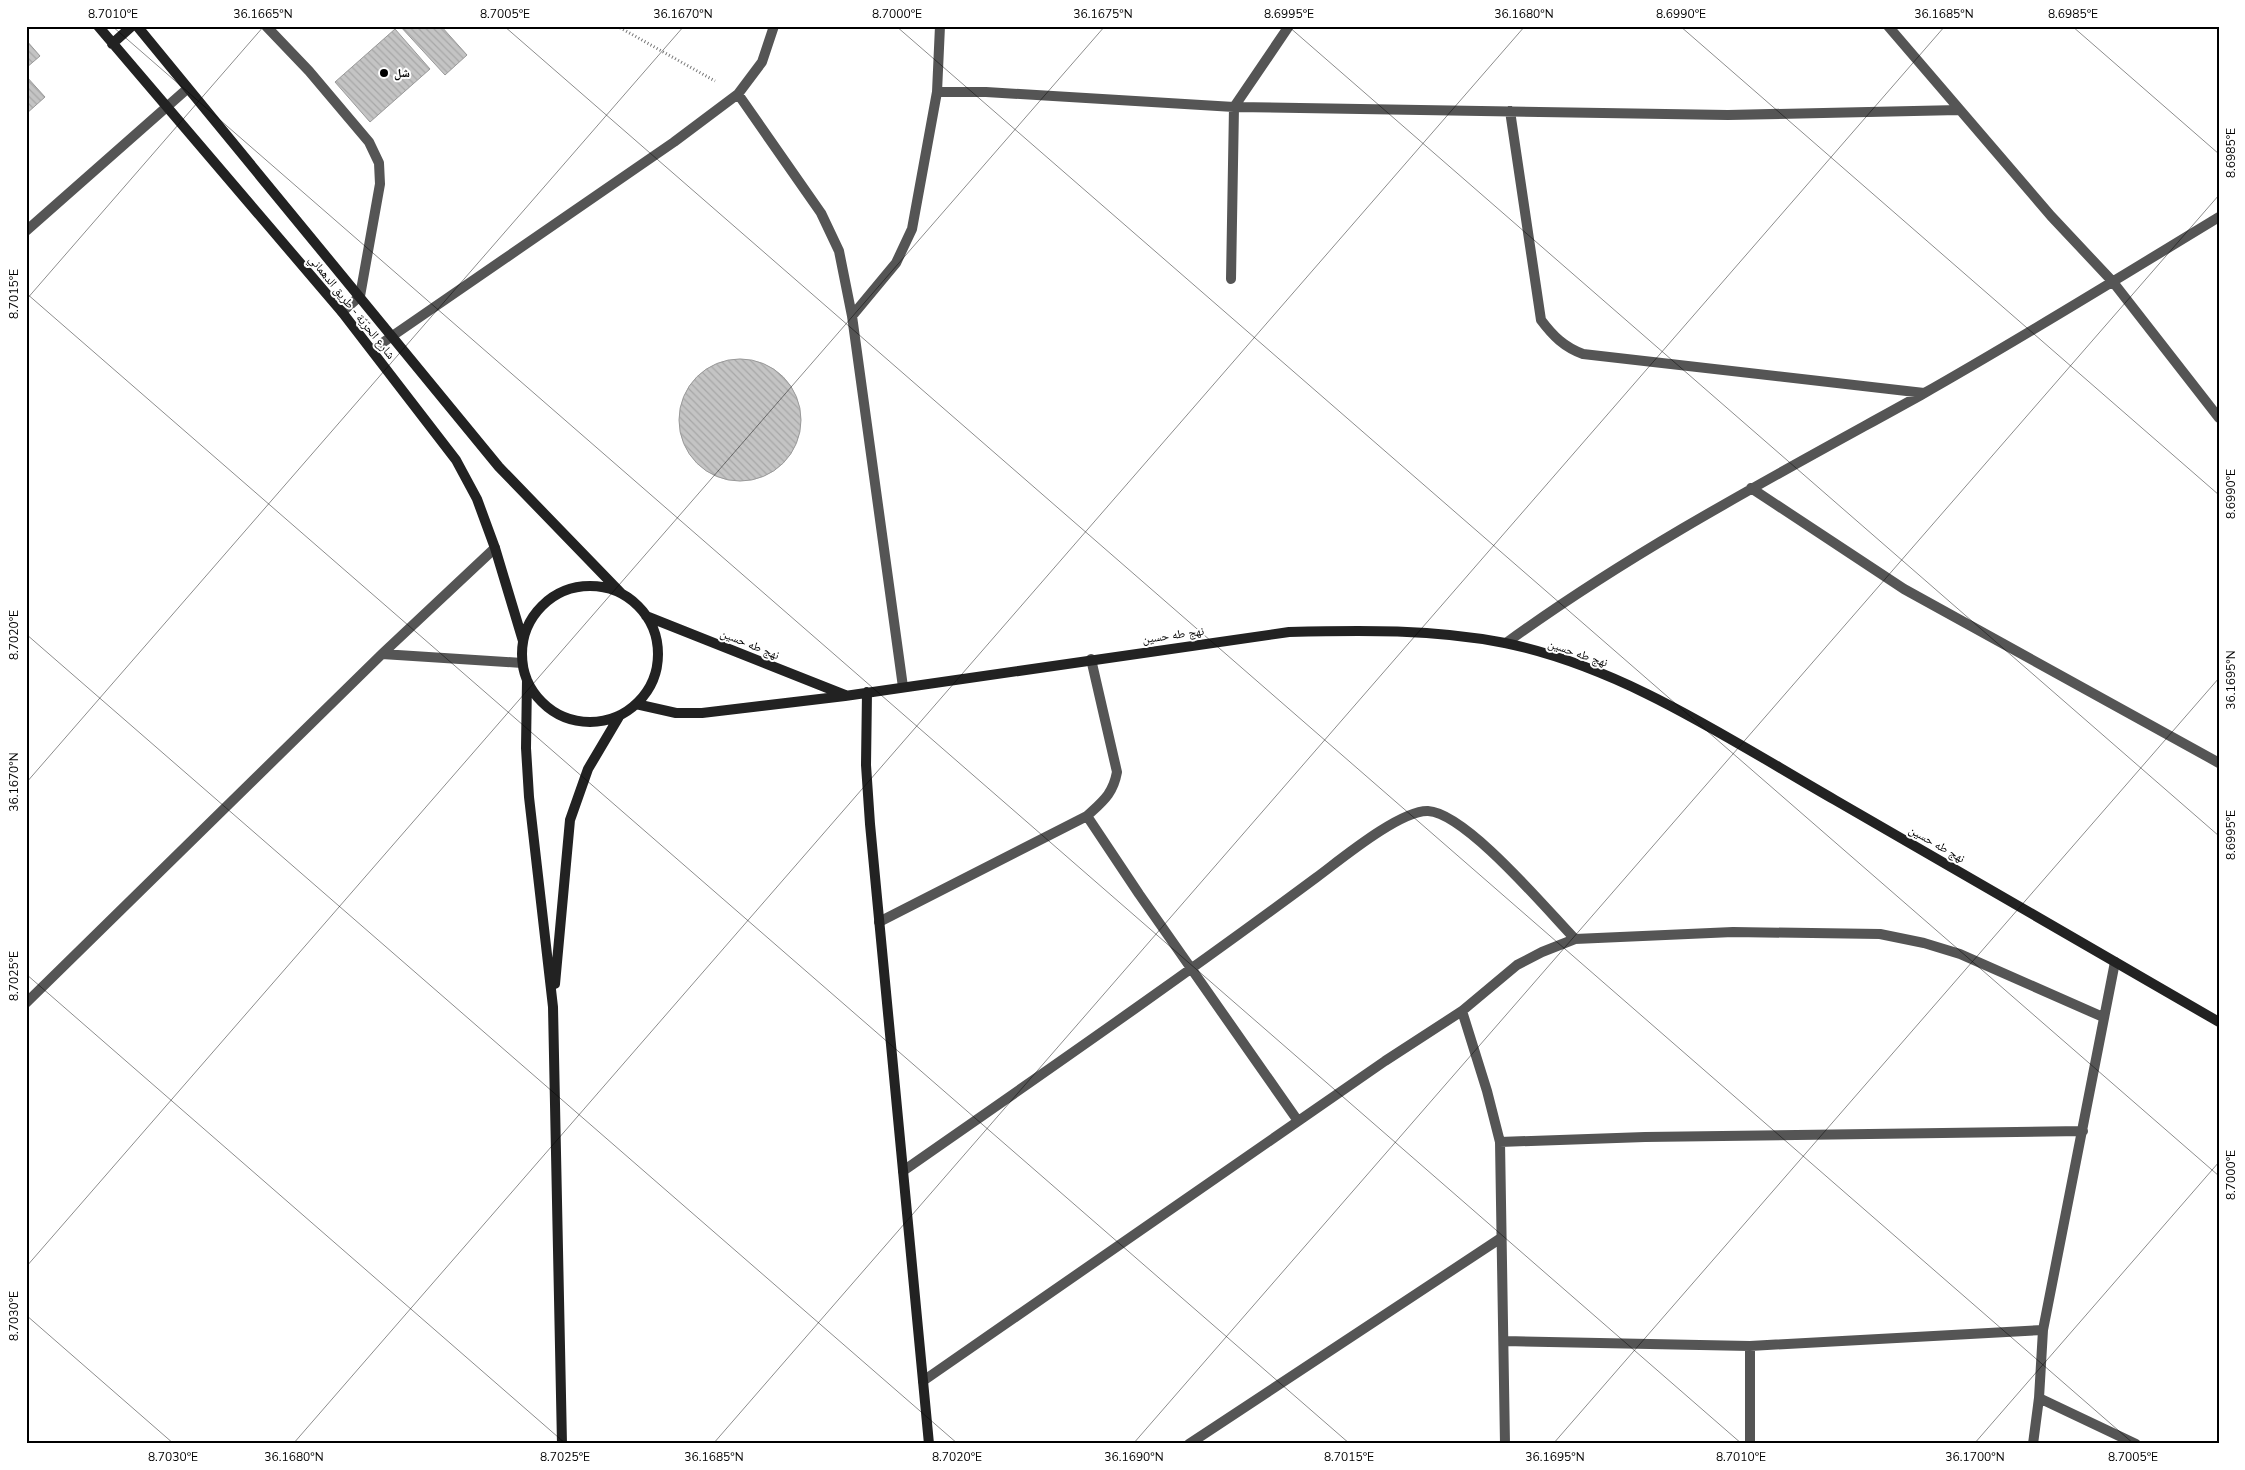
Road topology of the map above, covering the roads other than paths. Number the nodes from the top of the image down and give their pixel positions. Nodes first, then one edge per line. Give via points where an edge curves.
1 (98, 26) edge
2 (132, 26) edge
3 (137, 26) edge
4 (266, 26) edge
5 (774, 26) edge
6 (940, 26) edge
7 (1289, 26) edge
8 (1888, 26) edge
9 (112, 44) junction
10 (187, 89) junction
11 (937, 92) junction
12 (738, 94) junction
13 (166, 107) junction
14 (1234, 107) junction
15 (1959, 110) junction
16 (1510, 112) junction
17 (2219, 217) edge
18 (26, 231) edge
19 (1231, 279) dead end
20 (2113, 282) junction
21 (360, 296) junction
22 (342, 312) junction
23 (852, 316) junction
24 (393, 335) junction
25 (372, 350) junction
26 (1924, 393) junction
27 (2219, 418) edge
28 (1751, 488) junction
29 (495, 548) junction
30 (621, 593) junction
31 (646, 616) junction
32 (523, 641) junction
33 (1506, 644) junction
34 (382, 654) junction
35 (1091, 659) junction
36 (522, 663) junction
37 (527, 680) junction
38 (903, 687) junction
39 (867, 692) junction
40 (846, 696) junction
41 (636, 704) junction
42 (620, 715) junction
43 (2219, 763) edge
44 (1087, 816) junction
45 (879, 922) junction
46 (1575, 939) junction
47 (2115, 962) junction
48 (1192, 970) junction
49 (26, 1003) edge
50 (553, 1007) junction
51 (1462, 1011) junction
52 (2103, 1017) junction
53 (2219, 1022) edge
54 (1298, 1121) junction
55 (2083, 1131) junction
56 (1500, 1142) junction
57 (903, 1171) junction
58 (1500, 1238) junction
59 (2043, 1330) junction
60 (1504, 1342) junction
61 (1750, 1346) junction
62 (922, 1382) junction
63 (2039, 1398) junction
64 (562, 1444) edge
65 (929, 1444) edge
66 (1189, 1444) edge
67 (1505, 1444) edge
68 (1750, 1444) edge
69 (2033, 1444) edge
70 (2136, 1444) edge

1 - 9 main road, شارع الحرّيّة - طريق الدهماني
2 - 9 main road
3 - 10 main road, شارع الحرّيّة - طريق الدهماني
4 - 21 street via 309,71 368,142 379,163 380,184
5 - 12 street via 762,62
6 - 11 street
7 - 14 street
8 - 15 street
9 - 13 main road, شارع الحرّيّة - طريق الدهماني
10 - 13 street
10 - 21 main road, شارع الحرّيّة - طريق الدهماني
11 - 14 street via 996,92
11 - 23 street via 912,229 896,263
12 - 23 street via 821,213 839,251
12 - 24 street via 674,142
13 - 18 street
13 - 22 main road, شارع الحرّيّة - طريق الدهماني
14 - 16 street
14 - 19 street
15 - 16 street via 1728,115
15 - 20 street
16 - 26 street via 1541,320 1552,335 1569,349 1584,354
17 - 20 street
20 - 26 street
20 - 27 street
21 - 22 street
21 - 24 main road, شارع الحرّيّة - طريق الدهماني
22 - 25 main road, شارع الحرّيّة - طريق الدهماني
23 - 38 street
24 - 25 street
24 - 30 main road, شارع الحرّيّة - طريق الدهماني via 499,467
25 - 29 main road, شارع الحرّيّة - طريق الدهماني via 456,460 477,500
26 - 28 street
28 - 33 street via 1616,567
28 - 43 street via 1904,589
29 - 32 main road, شارع الحرّيّة - طريق الدهماني
29 - 34 street
30 - 31 main road
30 - 32 main road via 601,587 580,586 560,593 543,604 530,621
31 - 40 main road, نهج طه حسين
31 - 41 main road via 658,652 656,672
32 - 36 main road
33 - 35 main road, نهج طه حسين via 1429,632 1289,632
33 - 47 main road, نهج طه حسين via 1588,668 1641,690
34 - 36 street
34 - 49 street
35 - 38 main road, نهج طه حسين
35 - 44 street via 1117,772 1114,788
36 - 37 main road
37 - 42 main road via 539,700 556,714 576,721 598,722
37 - 50 main road via 529,797
38 - 39 main road, نهج طه حسين
39 - 40 main road, نهج طه حسين
39 - 45 main road via 866,765
40 - 41 main road, نهج طه حسين via 702,714 676,713
41 - 42 main road
42 - 50 main road via 588,769 570,820
44 - 45 street
44 - 48 street
45 - 57 main road
46 - 48 street via 1475,838 1447,816 1427,811 1395,822 1360,845
46 - 51 street via 1517,965
46 - 52 street via 1733,932 1880,934 1960,954
47 - 52 street
47 - 53 main road, نهج طه حسين
48 - 54 street
48 - 57 street
50 - 64 main road
51 - 54 street
51 - 56 street
52 - 55 street
54 - 62 street
55 - 56 street
55 - 59 street
56 - 58 street
57 - 62 main road
58 - 60 street
58 - 66 street
59 - 61 street
59 - 63 street
60 - 61 street
60 - 67 street
61 - 68 street
62 - 65 main road
63 - 69 street
63 - 70 street

